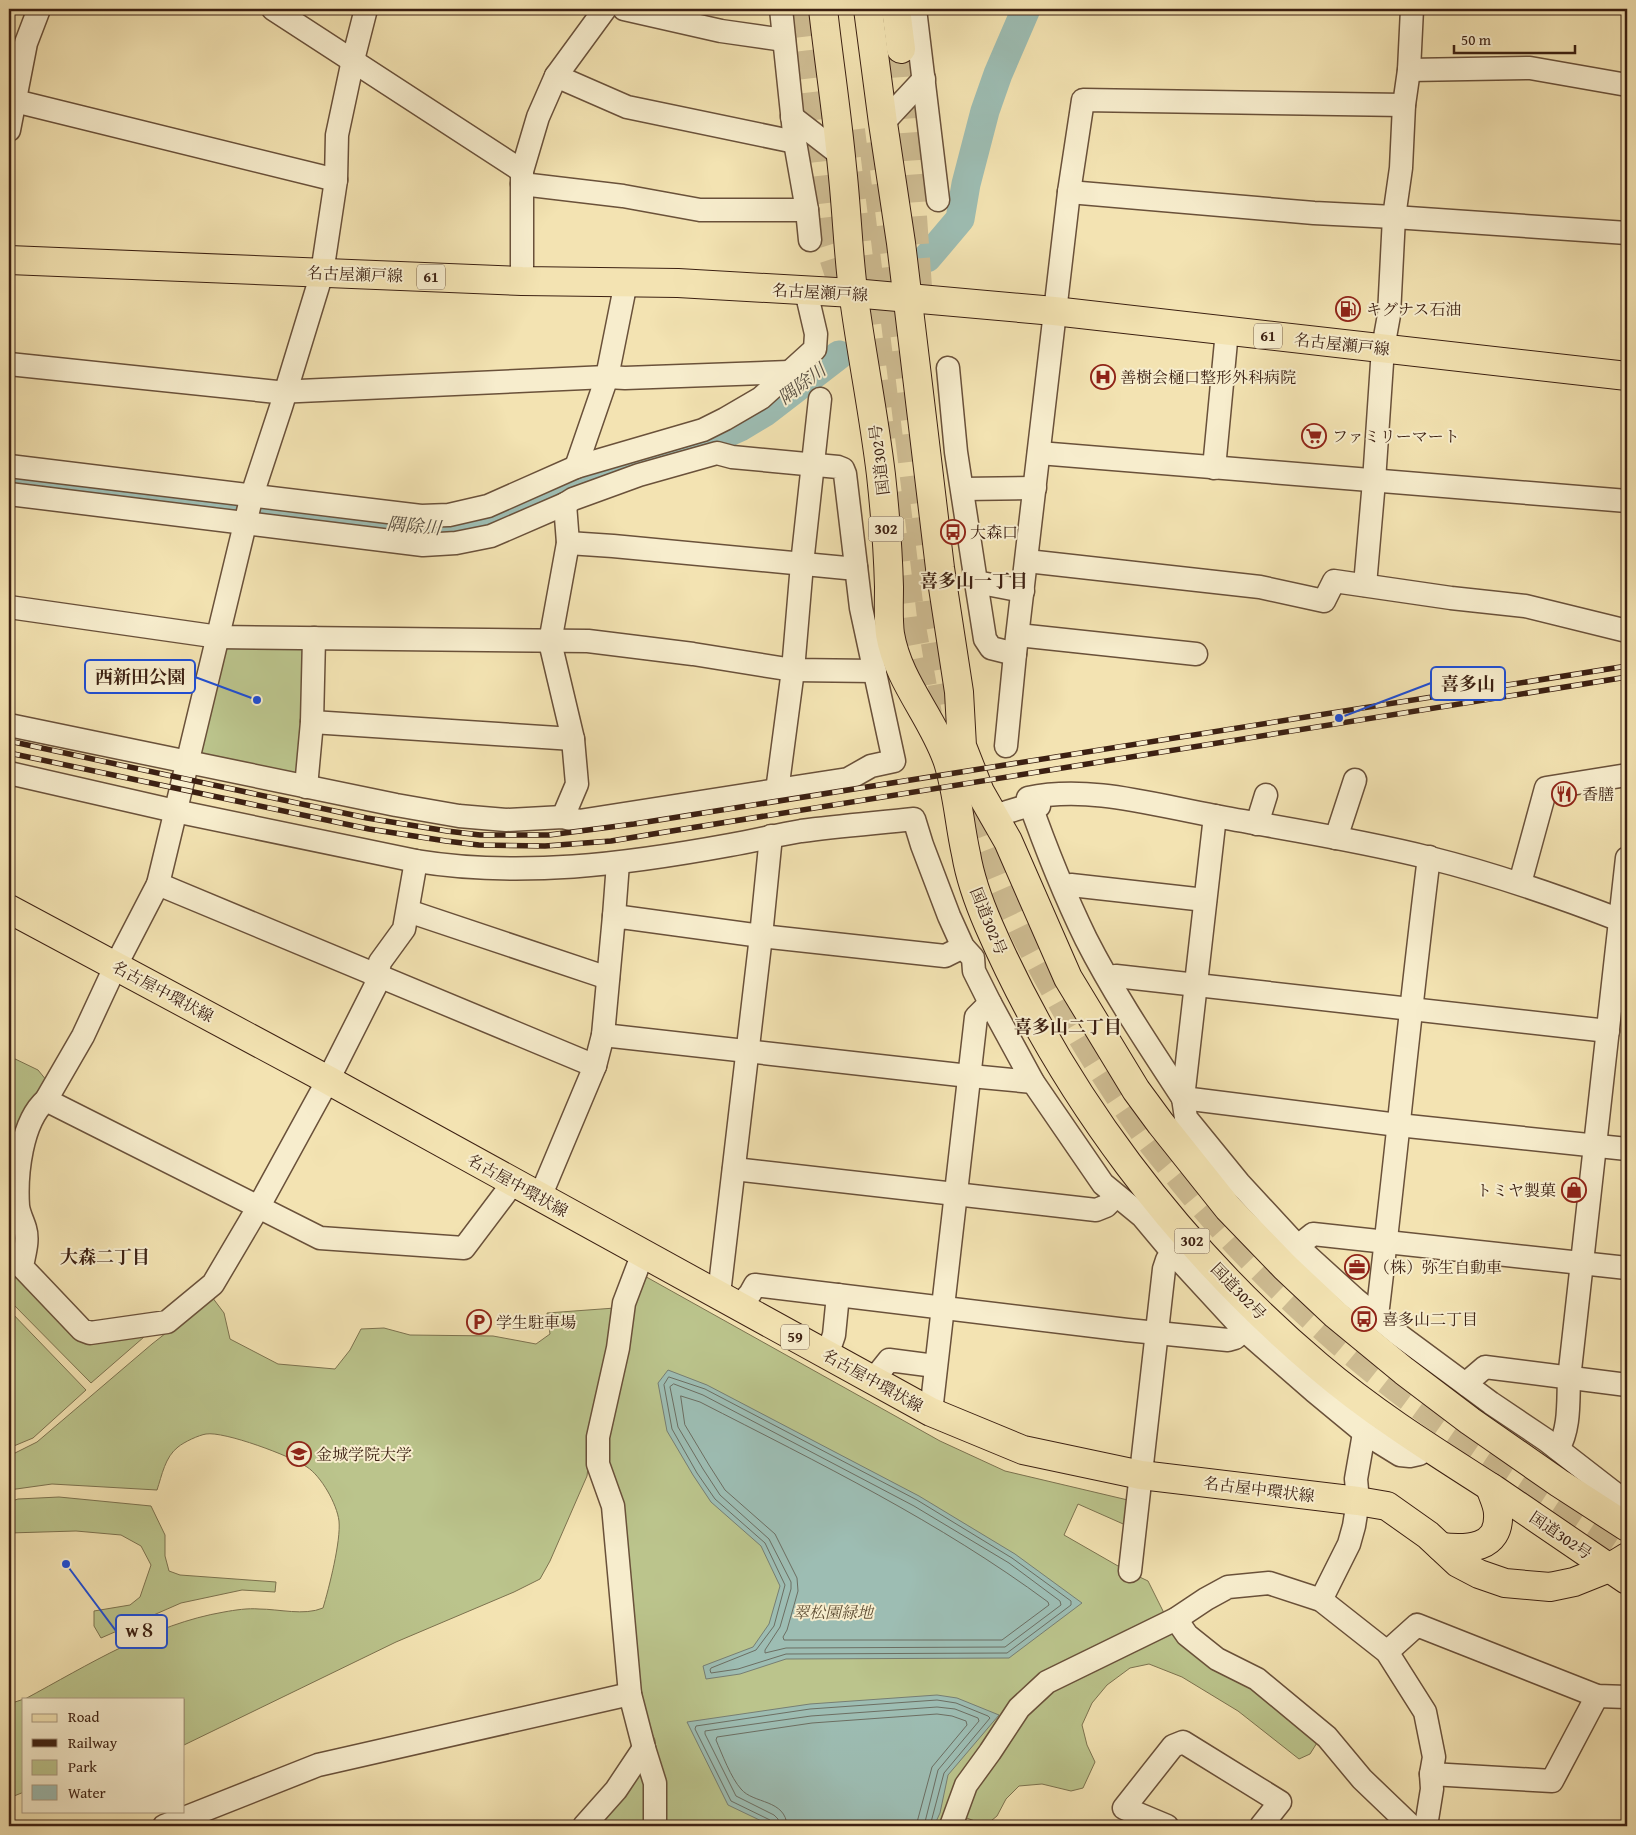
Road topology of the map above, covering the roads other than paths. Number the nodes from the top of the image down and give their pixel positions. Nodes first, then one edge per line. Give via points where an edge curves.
1 (39, 9) edge
2 (273, 9) edge
3 (366, 9) edge
4 (605, 9) edge
5 (624, 9) edge
6 (781, 9) edge
7 (824, 9) edge
8 (868, 9) edge
9 (896, 9) edge
10 (916, 9) edge
11 (1412, 9) edge
12 (784, 40) junction
13 (17, 43) edge
14 (901, 49) tunnel mouth
15 (353, 60) junction
16 (1409, 70) junction
17 (556, 76) junction
18 (924, 79) junction
19 (1627, 85) edge
20 (15, 101) junction
21 (1404, 105) junction
22 (792, 116) junction
23 (883, 123) junction
24 (9, 130) edge
25 (795, 142) junction
26 (841, 155) junction
27 (522, 177) junction
28 (336, 180) junction
29 (1068, 192) junction
30 (938, 200) dead end
31 (807, 210) junction
32 (1394, 217) junction
33 (1627, 233) edge
34 (810, 240) dead end
35 (9, 260) edge
36 (322, 273) junction
37 (522, 281) junction
38 (626, 282) junction
39 (806, 291) junction
40 (853, 293) junction
41 (908, 298) junction
42 (1054, 311) junction
43 (1227, 331) junction
44 (1383, 348) junction
45 (9, 364) edge
46 (948, 368) dead end
47 (789, 372) junction
48 (1627, 376) edge
49 (607, 377) junction
50 (285, 391) junction
51 (820, 399) dead end
52 (925, 444) junction
53 (956, 452) junction
54 (1039, 453) junction
55 (812, 463) junction
56 (9, 466) edge
57 (576, 467) junction
58 (1214, 468) junction
59 (1374, 481) junction
60 (1035, 488) junction
61 (962, 489) junction
62 (9, 494) edge
63 (252, 495) junction
64 (1627, 501) edge
65 (565, 504) junction
66 (245, 524) junction
67 (568, 544) junction
68 (1027, 561) junction
69 (802, 564) junction
70 (856, 567) junction
71 (976, 582) junction
72 (1364, 585) junction
73 (1024, 591) junction
74 (9, 607) edge
75 (1627, 632) edge
76 (219, 637) junction
77 (314, 638) junction
78 (550, 642) junction
79 (1016, 644) junction
80 (1196, 654) dead end
81 (793, 670) junction
82 (874, 671) junction
83 (312, 722) junction
84 (9, 726) edge
85 (573, 739) junction
86 (1006, 746) dead end
87 (188, 761) junction
88 (9, 774) edge
89 (1627, 775) edge
90 (1355, 780) dead end
91 (306, 787) junction
92 (777, 791) junction
93 (1266, 795) dead end
94 (1035, 805) junction
95 (175, 811) junction
96 (1007, 812) dead end
97 (1215, 816) junction
98 (564, 817) junction
99 (1257, 824) junction
100 (771, 836) junction
101 (1336, 838) junction
102 (1429, 858) junction
103 (1627, 858) edge
104 (416, 861) junction
105 (618, 863) junction
106 (1520, 883) junction
107 (158, 884) junction
108 (1064, 888) junction
109 (1205, 900) junction
110 (9, 909) edge
111 (408, 911) junction
112 (614, 916) junction
113 (987, 921) junction
114 (1623, 921) edge
115 (1043, 923) junction
116 (761, 936) junction
117 (1087, 940) junction
118 (968, 953) junction
119 (116, 965) junction
120 (378, 976) junction
121 (1109, 977) junction
122 (608, 978) junction
123 (1197, 984) junction
124 (990, 1003) junction
125 (1410, 1009) junction
126 (1608, 1031) junction
127 (603, 1035) junction
128 (748, 1052) junction
129 (595, 1066) junction
130 (969, 1076) junction
131 (328, 1080) junction
132 (1033, 1082) junction
133 (1183, 1098) junction
134 (46, 1100) junction
135 (1398, 1124) junction
136 (1596, 1146) junction
137 (1627, 1150) edge
138 (734, 1168) junction
139 (513, 1183) junction
140 (956, 1194) junction
141 (1116, 1196) junction
142 (540, 1197) junction
143 (259, 1206) junction
144 (1386, 1241) junction
145 (1301, 1250) junction
146 (1173, 1253) junction
147 (643, 1254) junction
148 (1584, 1263) junction
149 (1627, 1268) edge
150 (838, 1295) junction
151 (729, 1300) junction
152 (944, 1309) junction
153 (1374, 1315) junction
154 (1244, 1330) junction
155 (1156, 1332) junction
156 (827, 1355) junction
157 (936, 1366) junction
158 (1570, 1379) junction
159 (873, 1380) junction
160 (1467, 1385) junction
161 (1627, 1385) edge
162 (1491, 1404) junction
163 (931, 1412) junction
164 (1483, 1429) junction
165 (1366, 1434) junction
166 (1428, 1448) junction
167 (1558, 1449) junction
168 (1141, 1475) junction
169 (1490, 1488) junction
170 (1622, 1499) dead end
171 (1358, 1500) junction
172 (1627, 1527) edge
173 (1441, 1547) junction
174 (1621, 1568) edge
175 (1130, 1571) dead end
176 (1321, 1600) junction
177 (1176, 1619) junction
178 (1387, 1652) junction
179 (630, 1694) junction
180 (1596, 1696) junction
181 (1627, 1697) edge
182 (644, 1748) junction
183 (1431, 1774) junction
184 (1121, 1817) edge
185 (164, 1826) edge
186 (584, 1826) edge
187 (655, 1826) edge
188 (951, 1826) edge
189 (1167, 1826) edge
190 (1261, 1826) edge
191 (1411, 1826) edge
192 (1426, 1826) edge

1 - 13 street
2 - 15 street
3 - 15 street
4 - 17 street
5 - 12 street via 721,31
6 - 12 street
7 - 26 main road, 国道302号 / 302
8 - 23 main road
9 - 14 main road
10 - 18 street
11 - 16 street
12 - 22 street
13 - 20 street
15 - 27 street
15 - 28 street via 337,135
16 - 19 street via 1530,68
16 - 21 street
17 - 25 street via 627,107
17 - 27 street via 538,117
18 - 23 street
18 - 30 street
20 - 24 street
20 - 28 street
21 - 29 street via 1083,100
21 - 32 street via 1401,168
22 - 25 street
22 - 26 street
23 - 41 main road
25 - 31 street
26 - 40 main road, 国道302号 / 302
27 - 31 street via 700,210
27 - 37 street
28 - 36 street
29 - 32 street
29 - 42 street
31 - 34 street
32 - 33 street
32 - 44 street via 1389,315
35 - 36 main road, 名古屋瀬戸線 / 61
36 - 37 main road, 名古屋瀬戸線 / 61
36 - 50 street
37 - 38 main road, 名古屋瀬戸線 / 61
38 - 39 main road, 名古屋瀬戸線 / 61
38 - 49 street
39 - 40 main road, 名古屋瀬戸線 / 61
39 - 47 street via 816,334 815,350
40 - 41 main road, 名古屋瀬戸線 / 61
40 - 113 main road, 国道302号 / 302 via 876,428 889,577 890,633 896,660 949,766 960,810 968,869
41 - 42 main road, 名古屋瀬戸線 / 61
41 - 52 main road
42 - 43 main road, 名古屋瀬戸線 / 61
42 - 54 street
43 - 44 main road, 名古屋瀬戸線 / 61
43 - 58 street
44 - 48 main road, 名古屋瀬戸線 / 61
44 - 59 street
45 - 50 street
46 - 53 street
47 - 49 street
47 - 57 street via 761,398 703,430
49 - 50 street
49 - 57 street
50 - 63 street
51 - 55 street
52 - 53 street
52 - 115 main road via 960,692 962,746 980,792 1008,841
53 - 61 street
54 - 58 street
54 - 60 street
55 - 65 street via 717,453 639,475 573,498
55 - 69 street
55 - 70 street via 843,469
56 - 63 street
57 - 63 street via 488,506 434,517
58 - 59 street
59 - 64 street
59 - 72 street
60 - 61 street
60 - 68 street
61 - 71 street
62 - 66 street
63 - 66 street
65 - 66 street via 491,536 456,543 422,545
65 - 67 street
66 - 76 street
67 - 69 street
67 - 78 street
68 - 72 street via 1260,587 1324,602 1334,581
68 - 73 street
69 - 70 street
69 - 81 street
70 - 82 street
71 - 73 street
71 - 79 street via 985,639 992,648
72 - 75 street via 1525,606
73 - 79 street
74 - 76 street
76 - 77 street
76 - 87 street
77 - 78 street
77 - 83 street
78 - 81 street via 588,641
78 - 85 street
79 - 80 street
79 - 86 street
81 - 82 street
81 - 92 street
82 - 92 street via 894,761 871,766 848,779
83 - 85 street
83 - 91 street
84 - 87 street
85 - 98 street via 577,784
87 - 91 street
87 - 95 street
88 - 95 street
89 - 106 street via 1546,788
90 - 101 street
91 - 98 street via 459,816 506,820
92 - 98 street via 579,821
93 - 99 street
94 - 96 street
94 - 97 street via 1028,798 1104,795
94 - 108 street
95 - 104 street
95 - 107 street
97 - 99 street
97 - 109 street
99 - 101 street
100 - 105 street
100 - 116 street
100 - 118 street via 914,819 936,884
101 - 102 street
102 - 106 street
102 - 125 street
103 - 114 street
104 - 105 street via 486,869
104 - 111 street
105 - 112 street
106 - 114 street
107 - 119 street
107 - 120 street
108 - 109 street via 1071,885
108 - 117 street
109 - 123 street
110 - 119 main road, 名古屋中環状線 / 59
111 - 120 street via 404,928 380,962
111 - 122 street
112 - 116 street
112 - 122 street
113 - 118 street
113 - 166 main road, 国道302号 / 302 via 1049,1044 1140,1180 1213,1264 1284,1335 1351,1392
114 - 126 street
115 - 117 street
115 - 164 main road via 1068,978 1136,1090 1228,1208 1336,1316
116 - 118 street via 944,956
116 - 128 street
117 - 121 street
118 - 124 street
119 - 131 main road, 名古屋中環状線 / 59
119 - 134 street via 83,1036
120 - 129 street
120 - 131 street
121 - 123 street
121 - 133 street via 1126,1010
122 - 127 street
123 - 125 street
123 - 133 street
124 - 130 street via 976,1017
124 - 132 street
125 - 126 street
125 - 135 street
126 - 136 street
127 - 128 street
127 - 129 street
128 - 130 street
128 - 138 street
129 - 142 street
130 - 132 street
130 - 140 street
131 - 139 main road, 名古屋中環状線 / 59
131 - 143 street
132 - 141 street via 1103,1184
133 - 135 street
133 - 145 street via 1186,1118 1239,1183
134 - 143 street
134 - 143 street via 30,1124 22,1151 18,1210 27,1237 22,1266 82,1330 90,1333 167,1322 213,1284
135 - 136 street
135 - 144 street
136 - 137 street
136 - 148 street
138 - 140 street
138 - 151 street
139 - 142 main road, 名古屋中環状線 / 59
139 - 143 street via 464,1248 320,1238
140 - 141 street via 1096,1210
140 - 152 street
141 - 146 street via 1142,1216
142 - 147 main road, 名古屋中環状線 / 59
144 - 145 street via 1313,1234 1303,1242
144 - 148 street
144 - 153 street via 1378,1308
145 - 153 street
146 - 154 street
146 - 155 street via 1164,1269
147 - 151 main road, 名古屋中環状線 / 59
147 - 179 street via 624,1303 618,1348 598,1437 598,1464 613,1506
148 - 149 street
148 - 158 street
150 - 151 street via 755,1285 750,1294
150 - 152 street
150 - 156 street via 834,1335
151 - 156 main road, 名古屋中環状線 / 59
152 - 155 street
152 - 157 street
153 - 160 street
154 - 155 street via 1228,1340
154 - 165 street
155 - 168 street
156 - 159 main road, 名古屋中環状線 / 59
157 - 159 street via 889,1360
157 - 163 street
158 - 160 street via 1486,1367
158 - 161 street
158 - 167 street via 1566,1429
159 - 163 main road, 名古屋中環状線 / 59
160 - 162 street
162 - 164 street
162 - 167 street
163 - 168 main road, 名古屋中環状線 / 59 via 1023,1450
164 - 172 main road
165 - 166 street via 1400,1455 1419,1454
165 - 171 street via 1356,1479
166 - 169 main road, 国道302号 / 302
167 - 170 street
168 - 171 main road, 名古屋中環状線 / 59
168 - 175 street
169 - 173 main road via 1498,1514 1494,1533 1488,1541 1469,1549
169 - 174 main road, 国道302号 / 302
171 - 173 main road, 名古屋中環状線 / 59 via 1387,1506
171 - 176 street via 1349,1544
173 - 174 main road, 名古屋中環状線 / 59 via 1458,1563 1505,1583 1550,1587
176 - 177 street via 1269,1583 1228,1587
176 - 178 street
177 - 188 street via 1047,1682 1019,1708 966,1785
177 - 191 street via 1187,1635 1217,1659 1257,1679 1327,1738 1362,1779
178 - 180 street via 1417,1626
178 - 183 street via 1424,1712 1434,1757
179 - 182 street
179 - 185 street via 318,1764
180 - 181 street
180 - 183 street via 1552,1781
182 - 186 street via 616,1790
182 - 187 street via 655,1783
183 - 192 street via 1432,1790
184 - 189 street
184 - 190 street via 1173,1746 1184,1742 1280,1802

